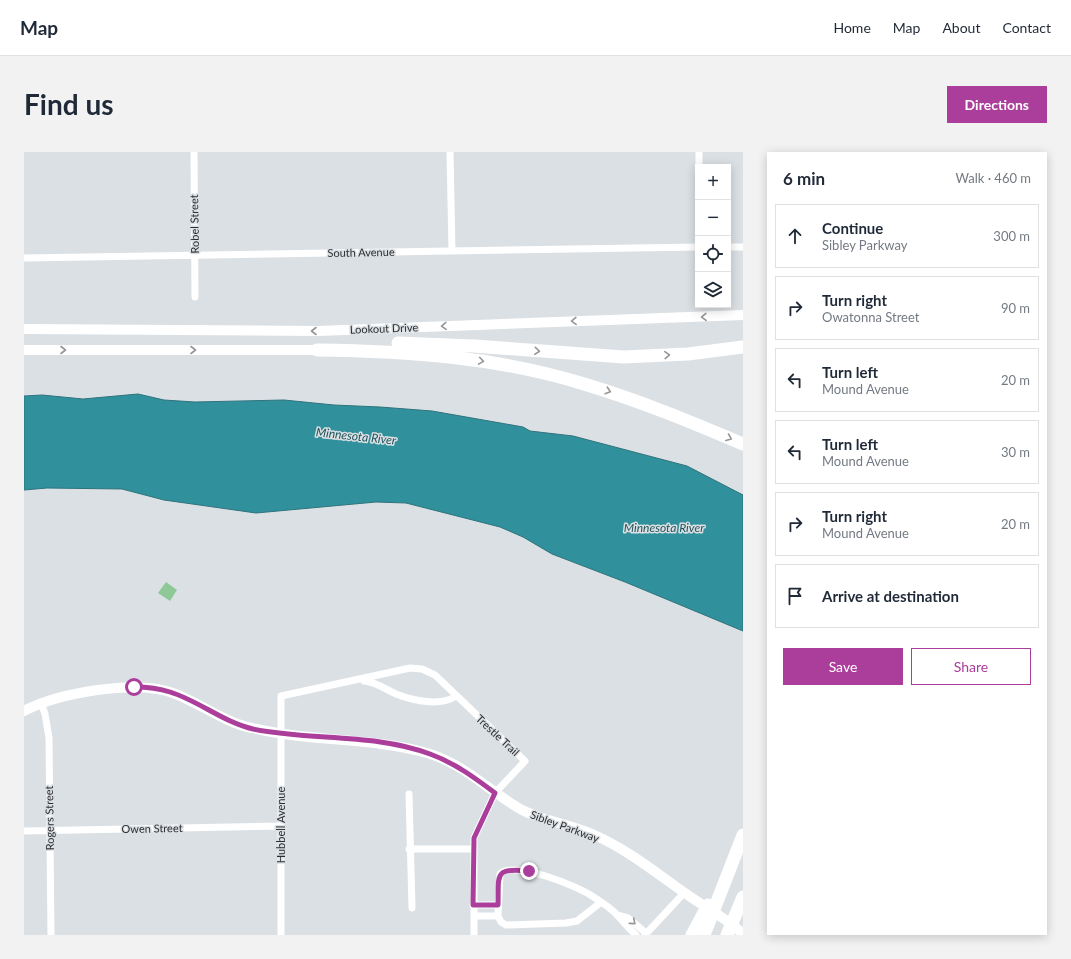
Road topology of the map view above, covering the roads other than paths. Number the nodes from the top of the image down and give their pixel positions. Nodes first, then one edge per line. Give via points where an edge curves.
1 (194, 152) edge
2 (450, 152) edge
3 (699, 152) edge
4 (699, 164) edge
5 (695, 247) edge
6 (731, 247) edge
7 (743, 247) edge
8 (452, 251) junction
9 (195, 254) junction
10 (24, 258) edge
11 (195, 297) dead end
12 (743, 315) edge
13 (24, 329) edge
14 (743, 347) edge
15 (24, 350) edge
16 (317, 350) junction
17 (743, 444) edge
18 (358, 680) junction
19 (281, 696) joint
20 (456, 696) junction
21 (41, 702) junction
22 (24, 711) edge
23 (281, 733) junction
24 (495, 793) junction
25 (409, 794) dead end
26 (280, 826) junction
27 (49, 829) junction
28 (24, 830) edge
29 (743, 835) edge
30 (409, 849) junction
31 (473, 849) junction
32 (731, 863) junction
33 (684, 893) junction
34 (743, 897) edge
35 (600, 903) junction
36 (473, 905) junction
37 (498, 905) junction
38 (412, 908) dead end
39 (708, 909) junction
40 (617, 915) junction
41 (474, 916) junction
42 (498, 916) junction
43 (738, 920) edge
44 (645, 934) edge
45 (743, 934) edge
46 (51, 935) edge
47 (281, 935) edge
48 (474, 935) edge
49 (636, 935) edge
50 (692, 935) edge
51 (704, 935) edge
52 (728, 935) edge

1 - 9 street, Robel Street
2 - 8 street
3 - 4 street
5 - 8 street, South Avenue
6 - 7 street
8 - 9 street, South Avenue
9 - 10 street, South Avenue
9 - 11 street, Robel Street
12 -> 13 main road, Lookout Drive via 318,331
16 -> 14 highway via 391,343 624,357 688,354
15 -> 16 main road
16 -> 17 highway via 433,354 546,374 619,395
18 - 19 street, Trestle Trail
18 - 20 street, Trestle Trail via 371,681 416,701 436,702 451,700
18 - 20 street, Trestle Trail via 410,668 422,669 435,675
19 - 23 street, Hubbell Avenue
20 - 24 street, Trestle Trail via 525,761
21 - 22 main road, Sibley Parkway
21 - 23 main road, Sibley Parkway via 65,696 147,687 171,692 239,725
21 - 27 street, Rogers Street via 49,738
23 - 24 main road, Sibley Parkway via 389,744 430,754 462,769
23 - 26 street, Hubbell Avenue
24 - 31 street via 477,828
24 - 33 main road, Sibley Parkway via 532,815 578,828 612,844 641,861
25 - 30 street
26 - 27 street, Owen Street
26 - 47 street, Hubbell Avenue
27 - 28 street, Owen Street
27 - 46 street, Rogers Street
29 - 32 highway
30 - 31 street
30 - 38 street
31 - 36 street
32 - 50 highway
32 - 51 highway
33 - 39 main road, Sibley Parkway
33 - 44 street
34 - 43 highway
35 - 37 street via 593,896 574,887 529,871 512,869 500,874
35 - 40 street
35 - 42 street via 577,921 566,923 506,924 501,922
36 - 37 street
36 - 41 street
37 - 42 street
39 - 43 main road, Sibley Parkway
39 - 45 main road, Sibley Parkway
40 -> 44 street via 628,918
40 - 49 street
41 - 42 street
41 - 48 street
43 - 52 highway

